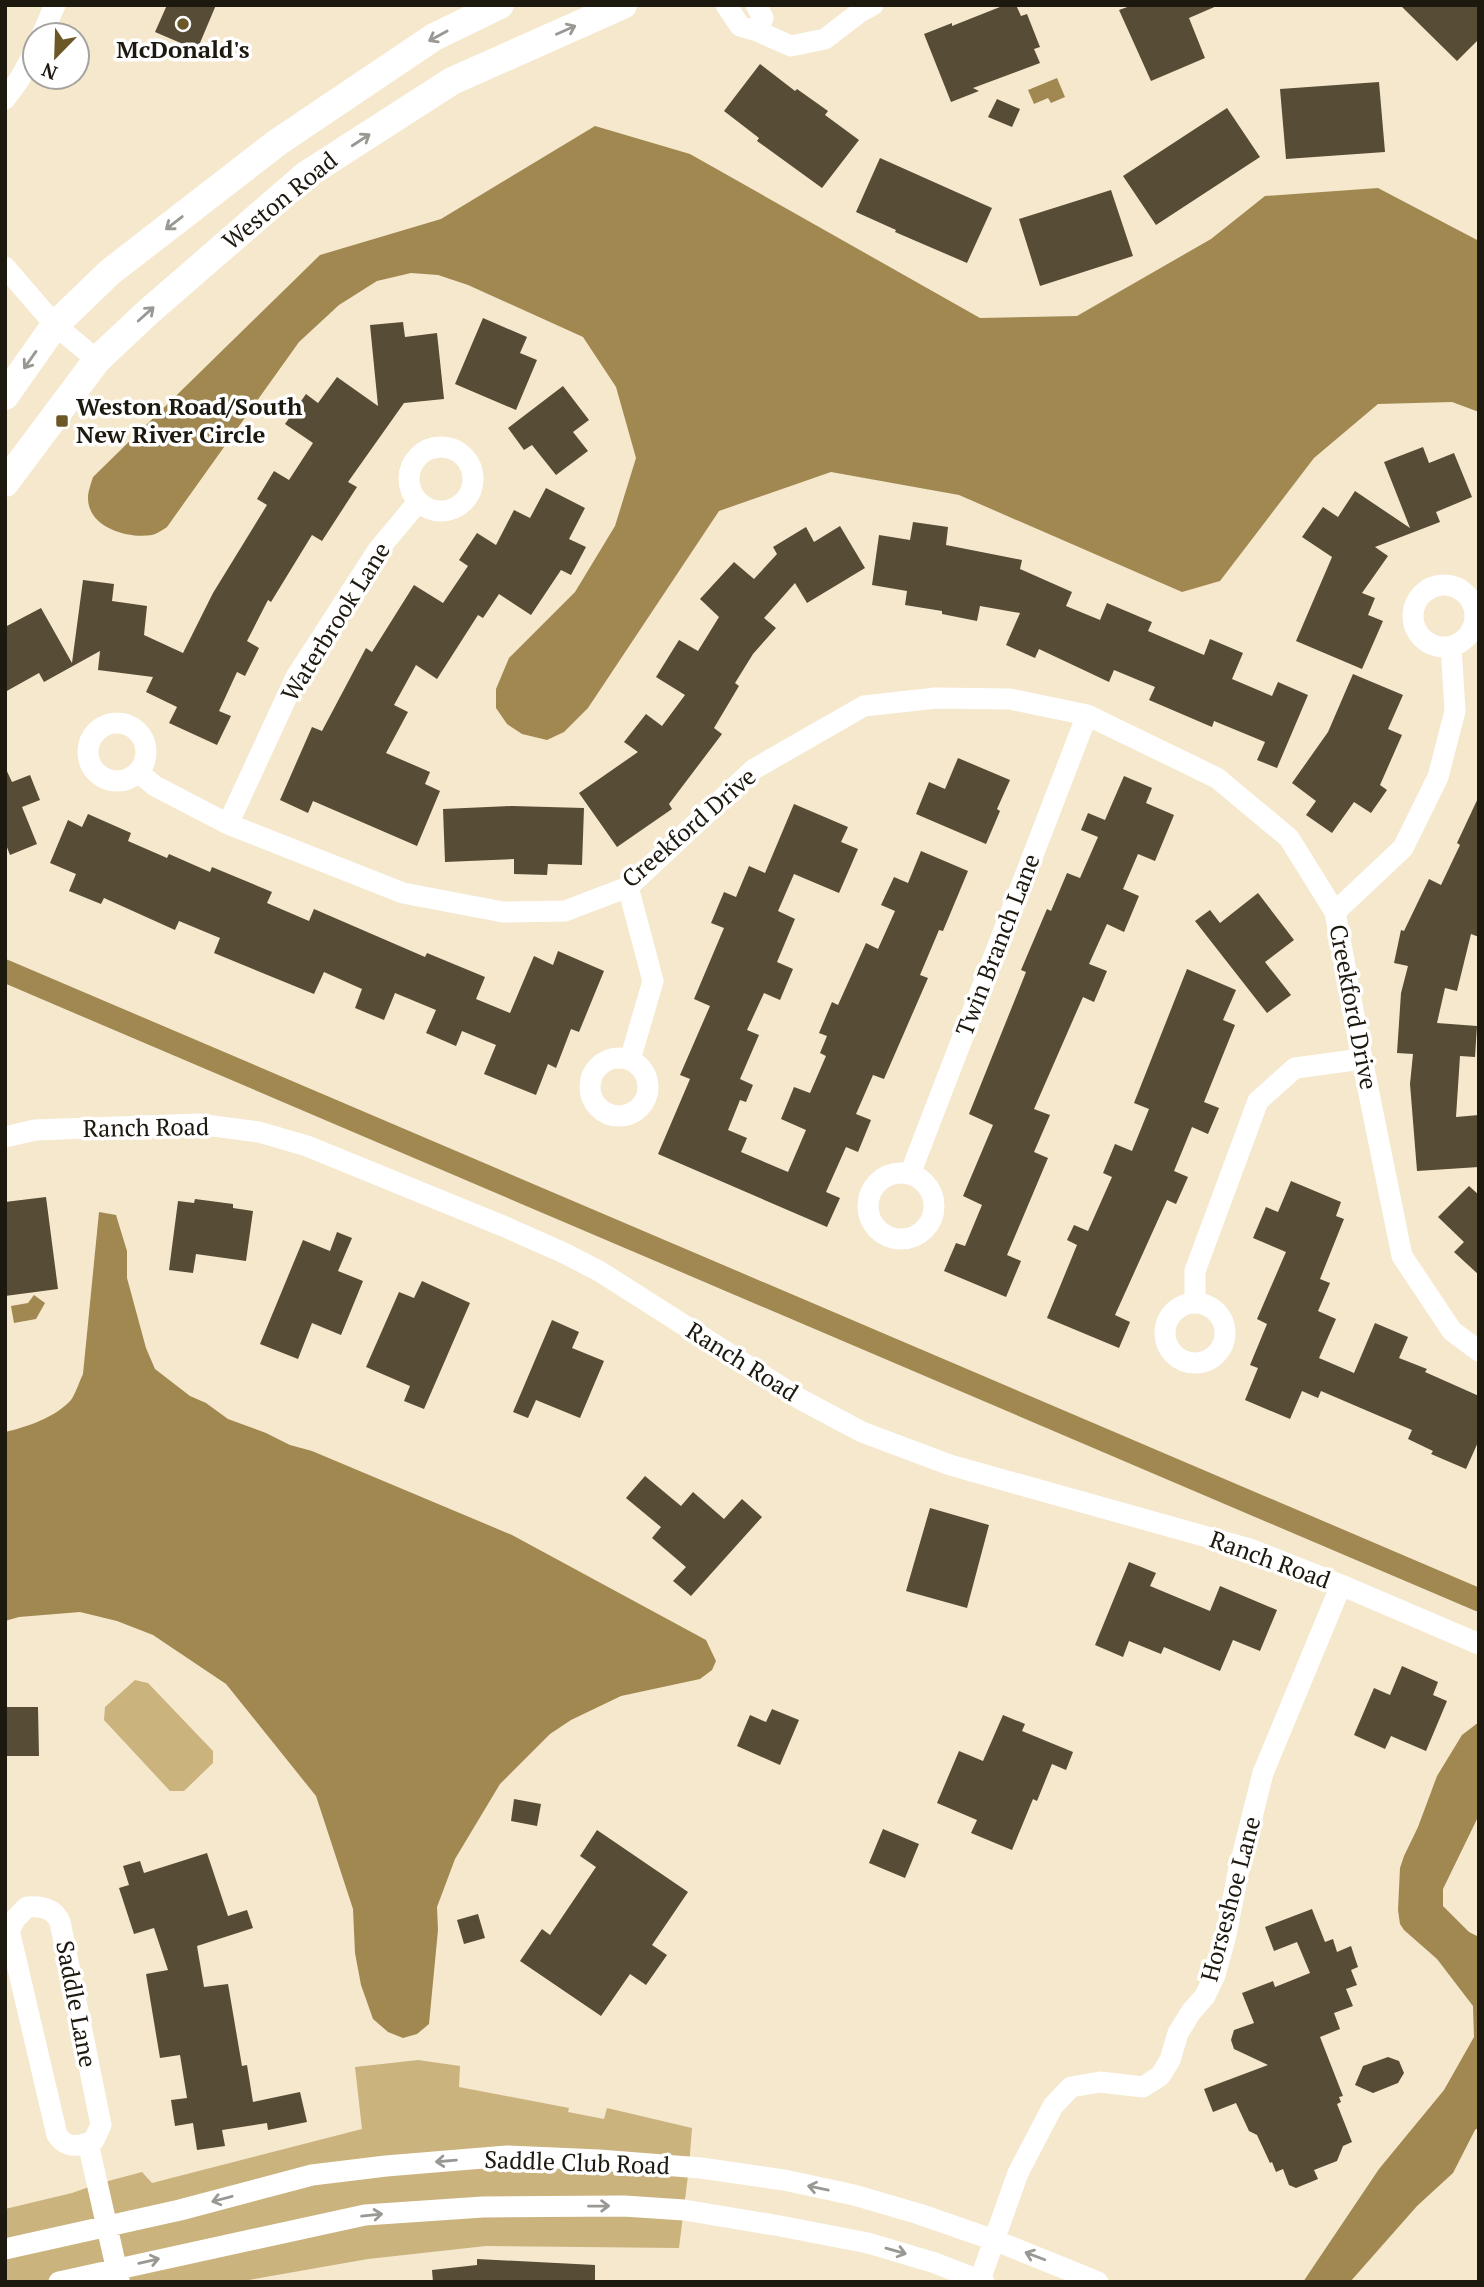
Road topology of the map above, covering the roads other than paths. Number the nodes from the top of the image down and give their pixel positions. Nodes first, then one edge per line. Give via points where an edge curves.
1 (499, 5) edge
2 (623, 5) edge
3 (726, 5) edge
4 (756, 5) edge
5 (873, 5) edge
6 (757, 31) junction
7 (21, 76) edge
8 (5, 99) edge
9 (5, 267) edge
10 (55, 325) junction
11 (97, 360) junction
12 (5, 396) edge
13 (5, 483) edge
14 (418, 502) dead end
15 (1451, 647) dead end
16 (1087, 715) junction
17 (138, 772) dead end
18 (228, 824) junction
19 (628, 887) junction
20 (1335, 912) junction
21 (1362, 1059) junction
22 (629, 1060) dead end
23 (5, 1137) edge
24 (910, 1174) dead end
25 (1195, 1302) dead end
26 (1479, 1351) edge
27 (1340, 1585) junction
28 (1479, 1644) edge
29 (88, 2143) junction
30 (107, 2226) junction
31 (994, 2240) junction
32 (5, 2249) edge
33 (118, 2275) edge
34 (1063, 2275) edge
35 (982, 2281) edge
36 (59, 2282) edge
37 (1098, 2282) edge

1 -> 10 main road, Weston Road via 434,37 278,142 110,272
11 -> 2 main road, Weston Road via 306,175 452,81
3 - 6 street via 740,26
4 - 6 street via 762,18
5 - 6 street via 825,40 791,46
7 - 8 street
9 - 10 street
10 - 11 street
10 -> 12 main road, Weston Road
11 - 13 main road, Weston Road
14 - 18 street, Waterbrook Lane via 378,550 296,677
15 - 20 street via 1455,711 1438,777 1403,848
16 - 19 street, Creekford Drive via 1010,699 936,698 864,706 754,769
16 - 20 street, Creekford Drive via 1217,778 1289,838
16 - 24 street, Twin Branch Lane
17 - 18 street, Creekford Drive via 155,786
18 - 19 street, Creekford Drive via 403,893 503,912 565,911
19 - 22 street via 653,981
20 - 21 street, Creekford Drive
21 - 25 street via 1295,1068 1258,1101 1195,1272
21 - 26 street, Creekford Drive via 1402,1256 1452,1331
23 - 27 street, Ranch Road via 35,1130 198,1124 259,1132 307,1146 588,1265 800,1399 885,1442 950,1465 1250,1549
27 - 28 street, Ranch Road
27 - 31 street, Horseshoe Lane via 1263,1773 1226,1935 1205,1996 1178,2033 1160,2077 1143,2087 1100,2082 1071,2087 1053,2106 1018,2173
29 - 29 street, Saddle Lane via 101,2125 60,1922 49,1910 27,1907 9,1930 57,2134 72,2146
29 - 30 street
31 -> 30 street, Saddle Club Road via 854,2195 784,2180 701,2168 508,2156 312,2175
30 - 32 street, Saddle Club Road
30 - 33 street
34 -> 31 street, Saddle Club Road
31 - 35 street, Horseshoe Lane
33 -> 35 street, Saddle Club Road via 365,2215 483,2207 624,2206 684,2210 867,2243
33 - 36 street, Saddle Club Road
34 - 37 street, Saddle Club Road

